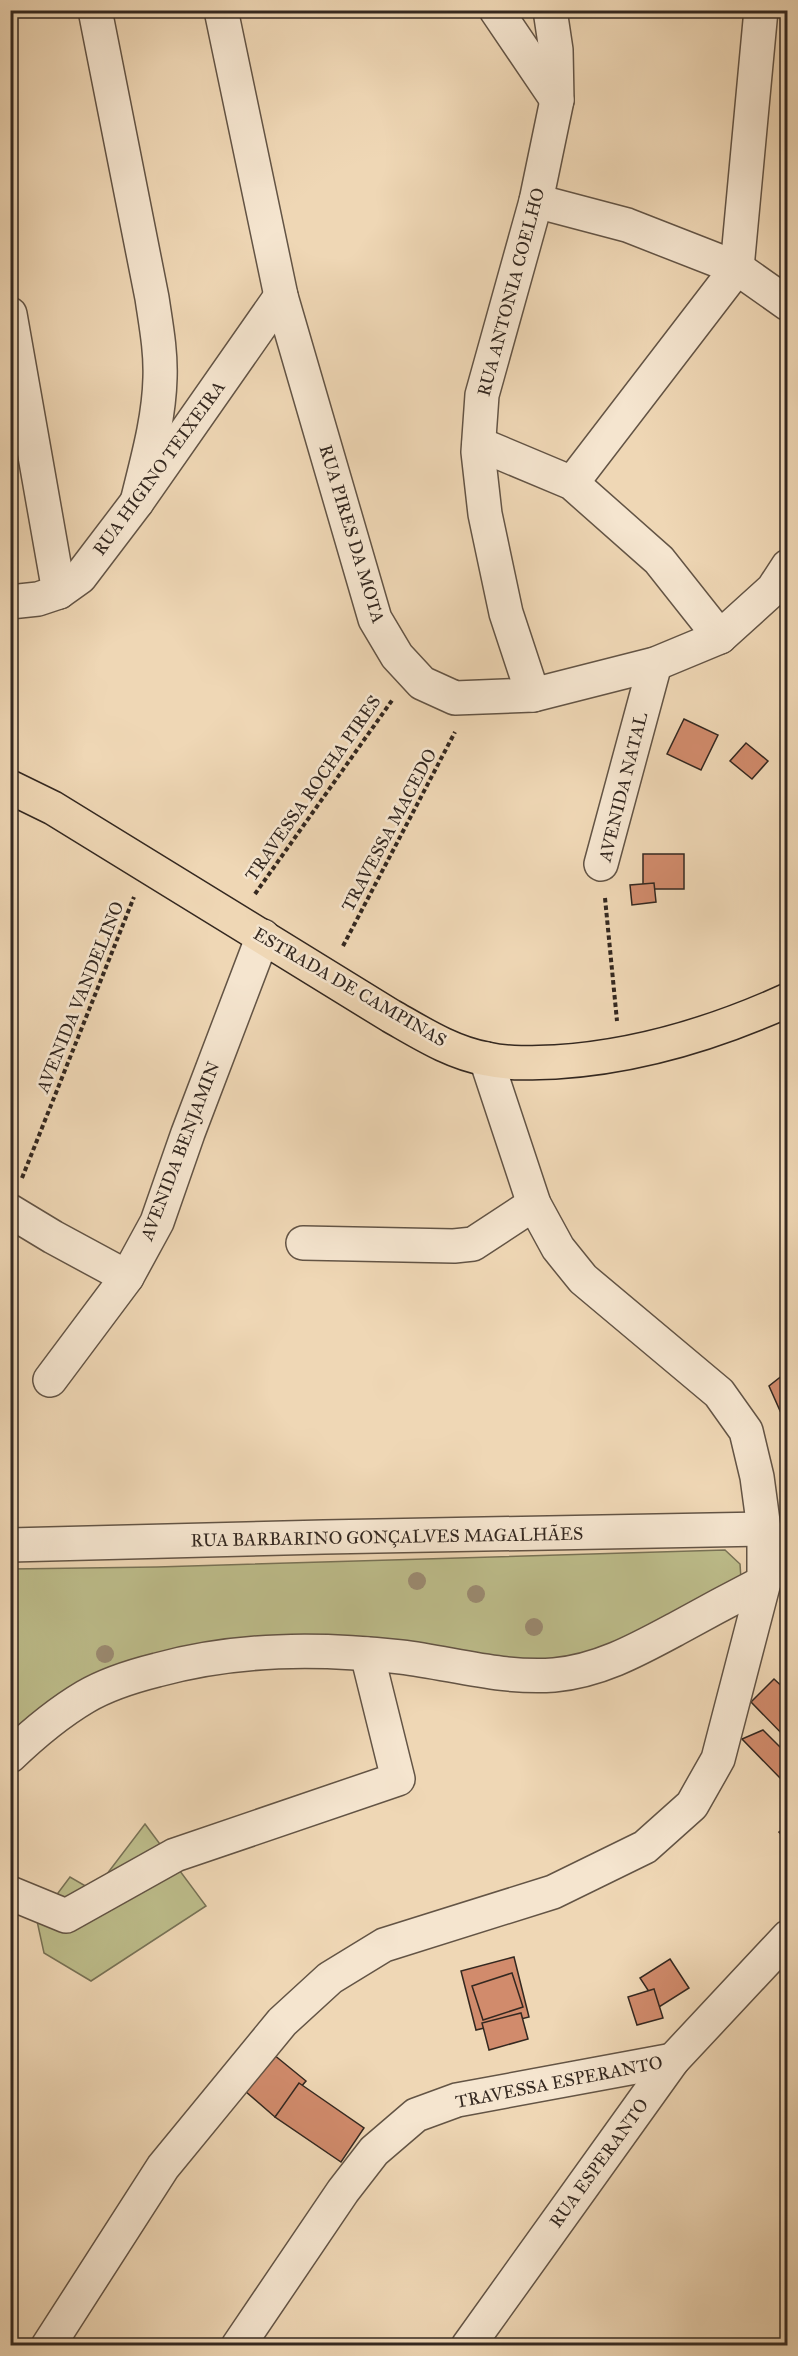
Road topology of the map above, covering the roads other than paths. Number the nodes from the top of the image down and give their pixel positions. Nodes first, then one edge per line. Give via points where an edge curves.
1 (95, 10) edge
2 (221, 10) edge
3 (496, 10) edge
4 (550, 10) edge
5 (761, 10) edge
6 (557, 100) junction
7 (536, 201) junction
8 (737, 268) junction
9 (281, 296) junction
10 (788, 304) edge
11 (10, 314) edge
12 (479, 444) junction
13 (572, 483) junction
14 (137, 502) junction
15 (788, 566) edge
16 (59, 592) junction
17 (10, 602) edge
18 (720, 637) junction
19 (655, 664) junction
20 (533, 696) junction
21 (10, 787) edge
22 (601, 864) road end
23 (250, 928) junction
24 (788, 1000) edge
25 (486, 1059) junction
26 (534, 1204) junction
27 (10, 1211) edge
28 (303, 1242) dead end
29 (127, 1277) junction
30 (50, 1380) dead end
31 (764, 1530) junction
32 (10, 1545) edge
33 (776, 1583) edge
34 (367, 1654) junction
35 (10, 1756) edge
36 (10, 1893) edge
37 (788, 1937) edge
38 (673, 2060) junction
39 (48, 2346) edge
40 (237, 2346) edge
41 (468, 2346) edge

1 - 14 street via 159,342 156,423
2 - 9 street, RUA PIRES DA MOTA
3 - 6 street
4 - 6 street, RUA ANTONIA COELHO
5 - 8 street
6 - 7 street, RUA ANTONIA COELHO
7 - 8 street via 627,225
7 - 12 street, RUA ANTONIA COELHO via 482,395
8 - 10 street
8 - 13 street
9 - 14 street, RUA HIGINO TEIXEIRA
9 - 20 street, RUA PIRES DA MOTA via 375,619 398,656 422,683 455,698
11 - 16 street
12 - 13 street
12 - 20 street, RUA ANTONIA COELHO via 485,514 506,613
13 - 18 street via 659,560
14 - 16 street, RUA HIGINO TEIXEIRA via 80,577
15 - 18 street, RUA PIRES DA MOTA via 773,589
16 - 17 street, RUA HIGINO TEIXEIRA
18 - 19 street, RUA PIRES DA MOTA
19 - 20 street, RUA PIRES DA MOTA
19 - 22 street, AVENIDA NATAL
21 - 23 main road, ESTRADA DE CAMPINAS via 53,808
23 - 25 main road, ESTRADA DE CAMPINAS via 439,1042
23 - 29 street, AVENIDA BENJAMIN via 192,1122 157,1222
24 - 25 main road, ESTRADA DE CAMPINAS via 676,1043 620,1055 530,1063
25 - 26 street
26 - 28 street via 473,1244
26 - 31 street via 558,1248 583,1279 726,1402 746,1431
27 - 29 street
29 - 30 street, AVENIDA BENJAMIN
31 - 32 street, RUA BARBARINO GONÇALVES MAGALHÃES
31 - 33 street
33 - 34 street via 591,1669 553,1675 515,1674
33 - 39 street via 718,1759 692,1805 645,1847 553,1892 384,1945 330,1978 282,2022 163,2167
34 - 35 street via 294,1650 232,1654 131,1677 87,1696
34 - 36 street via 398,1779 176,1855 66,1916
37 - 38 street, RUA ESPERANTO
38 - 40 street, TRAVESSA ESPERANTO via 457,2100 416,2115 374,2151 343,2191
38 - 41 street, RUA ESPERANTO

